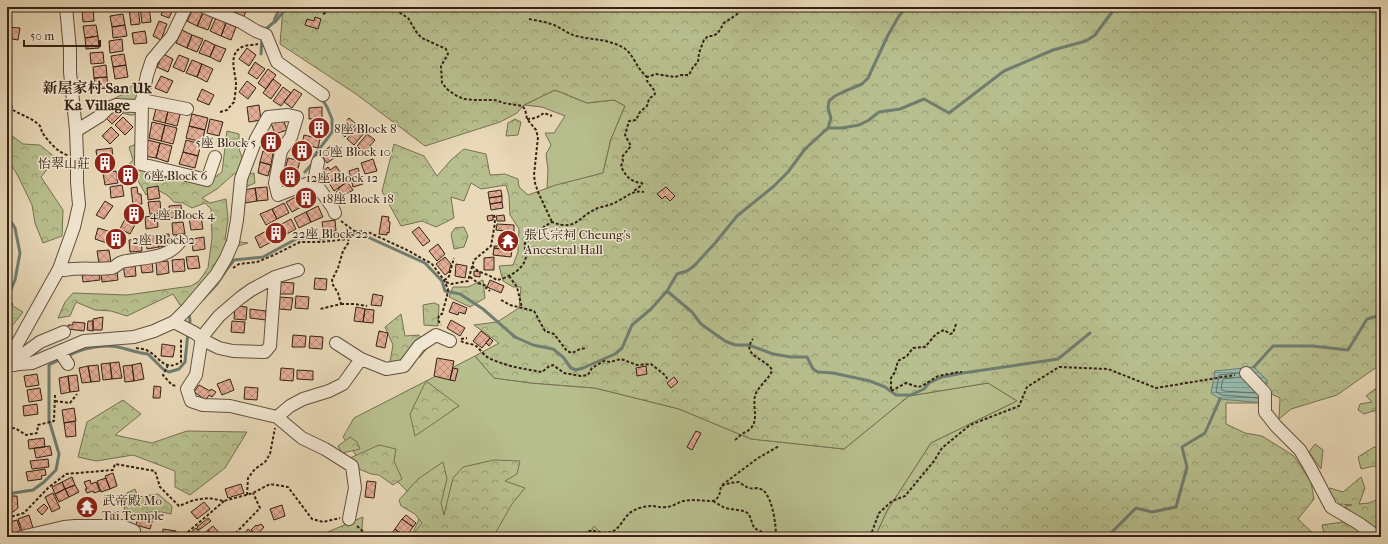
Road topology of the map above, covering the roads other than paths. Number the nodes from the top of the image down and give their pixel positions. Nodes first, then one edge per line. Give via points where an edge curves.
1 (66, 7) edge
2 (186, 7) edge
3 (204, 7) edge
4 (323, 95) dead end
5 (142, 100) junction
6 (187, 109) dead end
7 (76, 130) junction
8 (214, 157) dead end
9 (318, 162) dead end
10 (314, 181) junction
11 (335, 213) road end
12 (181, 240) dead end
13 (59, 269) junction
14 (298, 270) dead end
15 (275, 278) junction
16 (177, 323) junction
17 (64, 332) dead end
18 (198, 335) junction
19 (450, 341) dead end
20 (336, 343) dead end
21 (361, 359) junction
22 (10, 365) edge
23 (1246, 373) road end
24 (277, 417) junction
25 (349, 519) road end
26 (76, 531) edge
27 (134, 531) dead end
28 (21, 537) edge
29 (1376, 537) edge

1 - 7 street
2 - 5 street via 172,36 152,60
3 - 4 street via 240,22 260,37 277,62
5 - 6 street
5 - 7 street via 135,106 116,105 108,108 100,116
5 - 8 street via 141,164 207,180
7 - 13 street via 79,205
9 - 10 street
10 - 11 street
10 - 16 street via 278,195 275,184 281,151 291,137 297,117 268,117 256,138 241,178 233,242 226,258 216,275
12 - 13 street via 166,254 120,263 114,268
13 - 22 street via 11,355
14 - 15 street
15 - 18 street via 240,298
15 - 18 street via 270,346 267,351 262,353 226,350
16 - 18 street
16 - 22 street via 134,337 84,342 65,358
17 - 22 street via 40,342
18 - 24 street via 196,374 187,389 191,401 203,406 230,406
19 - 21 street via 436,335 419,346 404,366 386,369
20 - 21 street
21 - 24 street via 343,384 303,399
23 - 29 street via 1265,393 1265,412 1300,450 1331,507
24 - 25 street via 302,438 352,466 355,488
26 - 27 street via 122,526
26 - 28 street via 64,527

